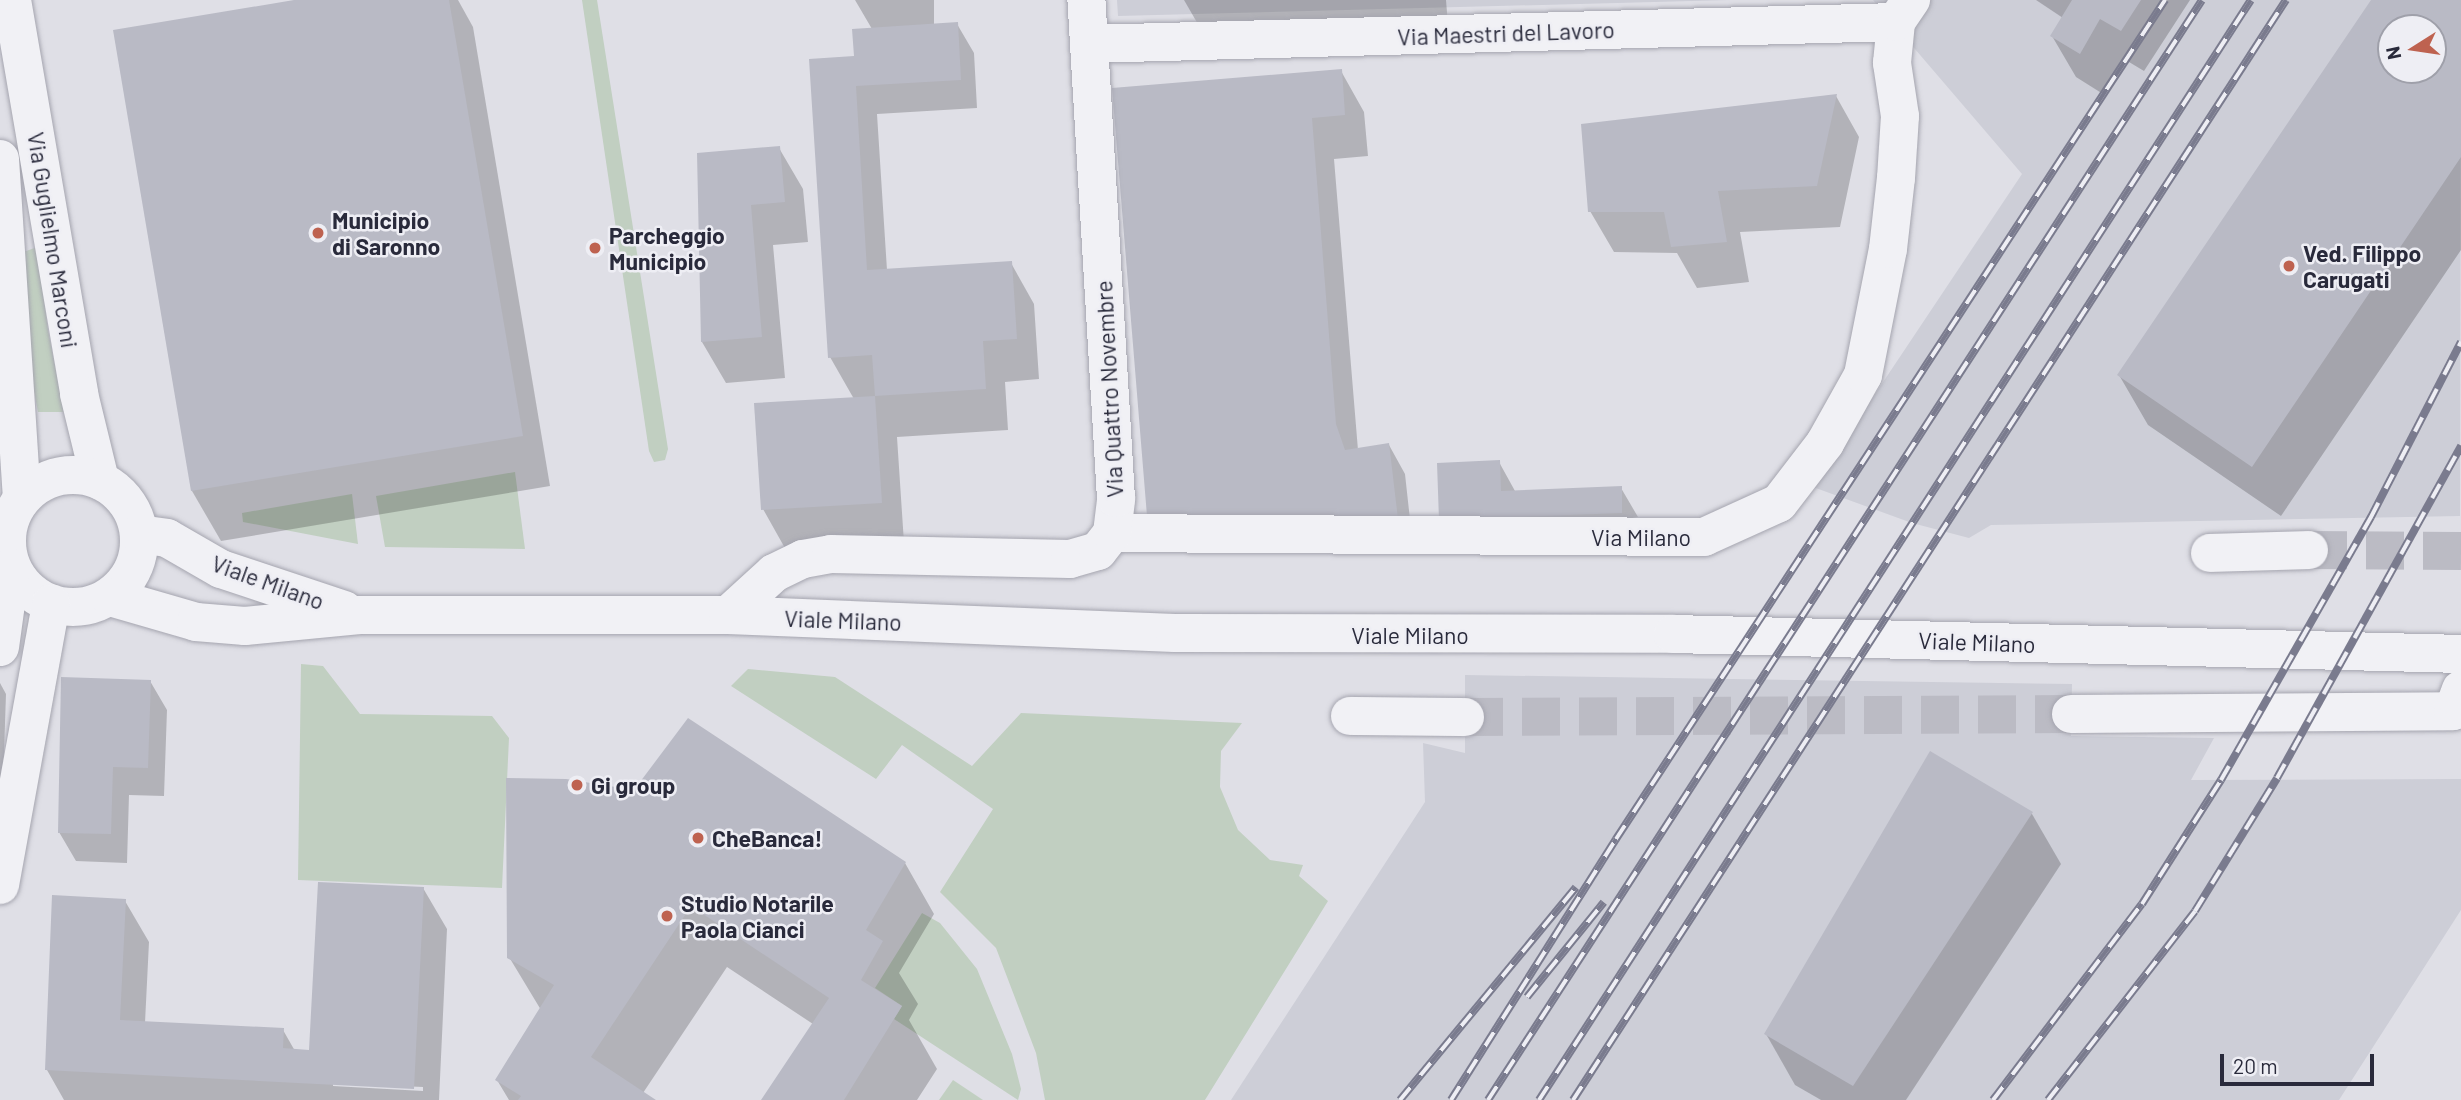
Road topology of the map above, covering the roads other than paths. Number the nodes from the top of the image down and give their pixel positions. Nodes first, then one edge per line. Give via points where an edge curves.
1 (12, 0) edge
2 (1086, 0) edge
3 (1904, 11) edge
4 (1089, 44) junction
5 (0, 162) edge
6 (100, 480) junction
7 (22, 497) junction
8 (1111, 533) junction
9 (139, 534) junction
10 (2309, 550) tunnel mouth
11 (2210, 553) dead end
12 (11, 568) junction
13 (110, 597) junction
14 (51, 604) junction
15 (359, 615) junction
16 (728, 615) junction
17 (0, 647) edge
18 (2461, 654) edge
19 (2461, 689) edge
20 (2071, 714) tunnel mouth
21 (1350, 716) dead end
22 (1465, 717) tunnel mouth
23 (0, 886) edge

1 - 6 street, Via Guglielmo Marconi via 77,383
2 - 4 street, Via Quattro Novembre
3 - 4 street, Via Maestri del Lavoro
3 - 8 street, Via Milano via 1892,63 1900,116 1896,178 1888,248 1863,375 1825,443 1779,503 1704,537
4 - 8 street, Via Quattro Novembre via 1116,498
5 - 7 street, Via Guglielmo Marconi
6 - 7 street via 66,474 42,482
6 - 9 street via 131,510
7 - 12 street via 6,539
8 - 16 street via 1098,551 1070,559 831,554 803,559 774,573
9 - 13 street via 137,559 127,580
9 - 15 street, Viale Milano via 167,538 221,569
10 - 11 street
12 - 14 street via 20,583
12 - 17 street
13 - 14 street via 83,607
13 - 15 street, Viale Milano via 197,622 245,626
14 - 23 street
15 - 16 street, Viale Milano
16 - 18 street, Viale Milano via 1175,633 1673,634
19 - 20 street via 2453,711
21 - 22 street

